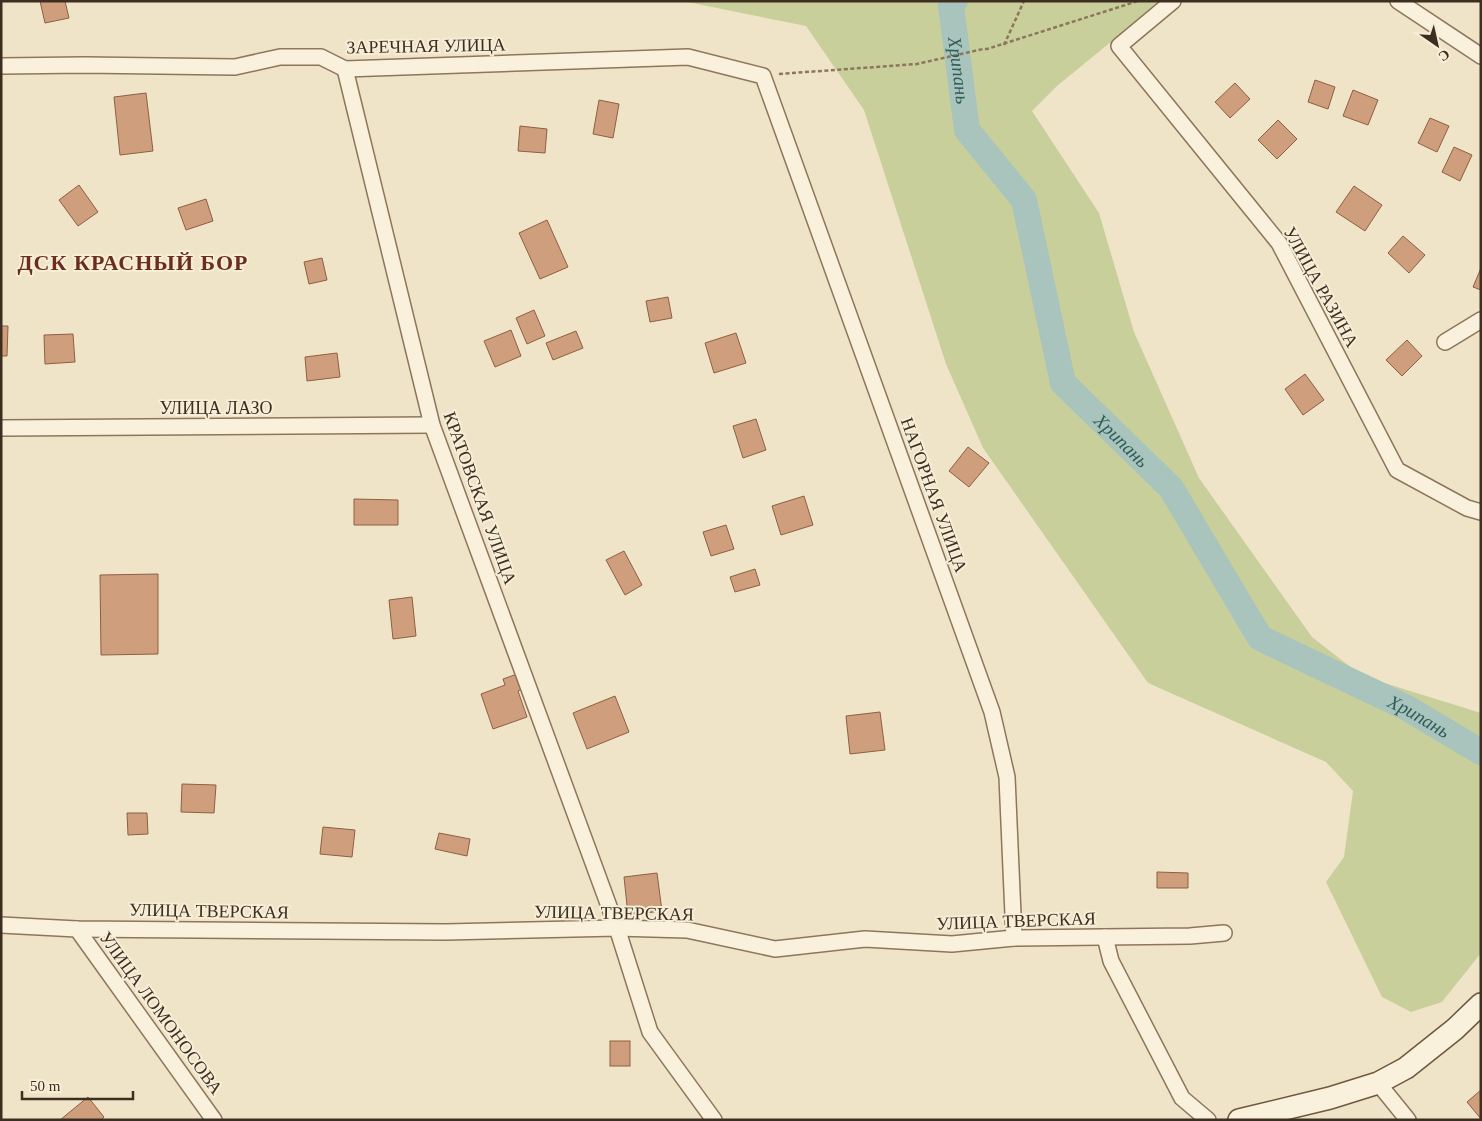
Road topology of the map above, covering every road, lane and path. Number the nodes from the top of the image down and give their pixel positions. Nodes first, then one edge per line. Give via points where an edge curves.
1 (1024, 1) edge
2 (1138, 1) edge
3 (1172, 1) edge
4 (1398, 1) edge
5 (1004, 45) junction
6 (1481, 56) edge
7 (1, 66) edge
8 (345, 69) junction
9 (763, 76) junction
10 (1481, 320) edge
11 (1445, 342) dead end
12 (432, 425) junction
13 (1, 428) edge
14 (1481, 512) edge
15 (1, 925) edge
16 (617, 928) junction
17 (78, 929) junction
18 (1224, 933) dead end
19 (1105, 937) junction
20 (1014, 938) junction
21 (1481, 1004) edge
22 (1378, 1084) junction
23 (214, 1120) edge
24 (714, 1120) edge
25 (1208, 1120) edge
26 (1239, 1120) edge
27 (1408, 1120) edge

1 - 5 path
2 - 5 path
3 - 14 street, УЛИЦА РАЗИНА via 1120,46 1279,243 1397,470 1467,508
4 - 6 street
5 - 9 path via 917,64
7 - 8 street, ЗАРЕЧНАЯ УЛИЦА via 235,67 280,57 321,57
8 - 9 street, ЗАРЕЧНАЯ УЛИЦА via 688,57
8 - 12 street, КРАТОВСКАЯ УЛИЦА
9 - 20 street, НАГОРНАЯ УЛИЦА via 992,712 1007,777
10 - 11 street
12 - 13 street, УЛИЦА ЛАЗО
12 - 16 street, КРАТОВСКАЯ УЛИЦА
15 - 17 street, УЛИЦА ТВЕРСКАЯ
16 - 17 street, УЛИЦА ТВЕРСКАЯ via 446,932
16 - 20 street, УЛИЦА ТВЕРСКАЯ via 687,930 775,949 865,939 952,944
16 - 24 street, КРАТОВСКАЯ УЛИЦА via 650,1032
17 - 23 street, УЛИЦА ЛОМОНОСОВА
18 - 19 street, УЛИЦА ТВЕРСКАЯ
19 - 20 street, УЛИЦА ТВЕРСКАЯ
19 - 25 street via 1111,961 1182,1098
21 - 22 main road via 1406,1068
22 - 26 main road
22 - 27 street

